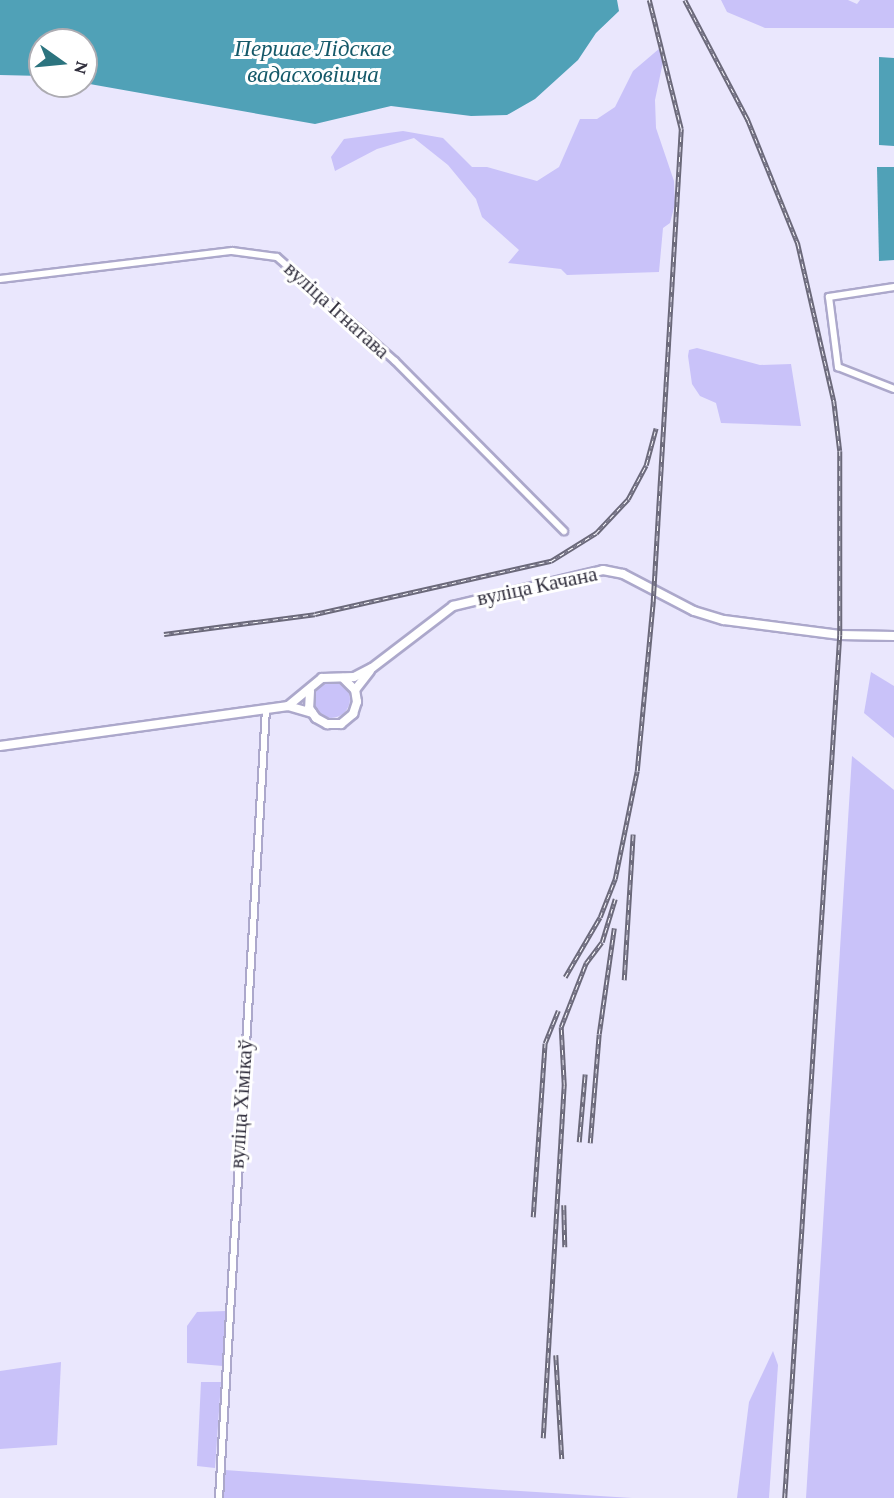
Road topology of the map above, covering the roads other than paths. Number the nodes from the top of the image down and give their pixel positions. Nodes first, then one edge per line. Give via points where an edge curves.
1 (0, 279) edge
2 (894, 287) edge
3 (894, 389) edge
4 (564, 531) dead end
5 (894, 636) edge
6 (372, 668) junction
7 (338, 676) junction
8 (355, 690) junction
9 (310, 691) junction
10 (288, 706) junction
11 (265, 710) junction
12 (312, 713) junction
13 (0, 746) edge
14 (219, 1498) edge

1 - 4 street, вуліца Ігнатава via 232,251 276,257 395,361
2 - 3 street via 829,297 838,367
5 - 6 main road, вуліца Качана via 796,631 708,615 623,574 603,570 453,606
6 - 7 main road, вуліца Качана via 354,677
6 - 8 main road, вуліца Качана
7 - 8 main road
7 - 9 main road, вуліца Качана via 321,678
8 - 12 main road, вуліца Качана via 356,709 345,722 327,724
9 - 10 main road, вуліца Качана
9 - 12 main road
10 - 11 main road, вуліца Качана
10 - 12 main road, вуліца Качана
11 - 13 main road, вуліца Качана
11 - 14 street, вуліца Хімікаў

